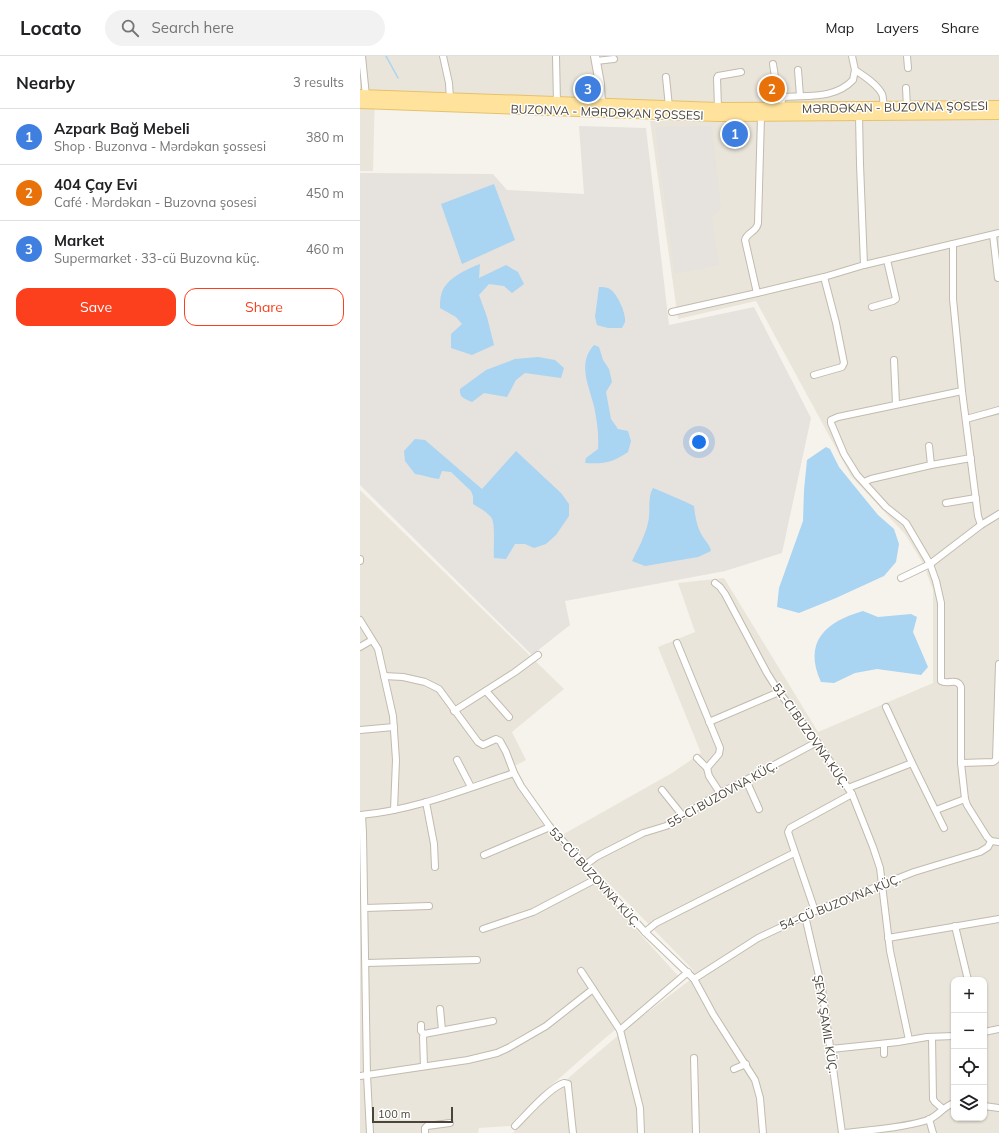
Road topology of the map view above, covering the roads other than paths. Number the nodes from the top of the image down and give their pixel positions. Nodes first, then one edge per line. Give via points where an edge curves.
1 (362, 56) edge
2 (443, 56) edge
3 (556, 56) edge
4 (852, 56) edge
5 (907, 56) edge
6 (595, 58) edge
7 (614, 59) dead end
8 (773, 64) dead end
9 (908, 68) dead end
10 (798, 70) dead end
11 (855, 70) junction
12 (741, 72) dead end
13 (666, 77) dead end
14 (906, 88) dead end
15 (800, 96) junction
16 (362, 98) edge
17 (450, 99) junction
18 (557, 103) junction
19 (781, 104) junction
20 (601, 105) junction
21 (999, 106) edge
22 (669, 107) junction
23 (883, 107) junction
24 (907, 107) junction
25 (718, 108) junction
26 (999, 114) edge
27 (859, 115) junction
28 (761, 117) junction
29 (996, 234) edge
30 (953, 244) junction
31 (887, 260) junction
32 (864, 265) junction
33 (824, 277) junction
34 (998, 278) dead end
35 (757, 293) junction
36 (872, 307) dead end
37 (672, 312) dead end
38 (894, 360) dead end
39 (814, 375) dead end
40 (962, 391) junction
41 (896, 404) junction
42 (999, 410) edge
43 (966, 419) junction
44 (929, 446) dead end
45 (971, 458) junction
46 (931, 464) junction
47 (864, 482) junction
48 (976, 498) junction
49 (946, 503) dead end
50 (999, 514) edge
51 (981, 525) junction
52 (930, 564) junction
53 (901, 578) dead end
54 (715, 583) dead end
55 (360, 620) edge
56 (372, 640) junction
57 (677, 643) dead end
58 (360, 647) edge
59 (538, 655) dead end
60 (999, 664) edge
61 (384, 676) junction
62 (999, 688) edge
63 (486, 691) junction
64 (779, 692) junction
65 (886, 707) dead end
66 (454, 711) junction
67 (509, 717) dead end
68 (709, 722) junction
69 (394, 727) junction
70 (360, 730) edge
71 (818, 742) junction
72 (697, 758) dead end
73 (458, 760) dead end
74 (912, 763) junction
75 (961, 763) junction
76 (707, 768) junction
77 (514, 773) junction
78 (746, 780) junction
79 (470, 787) junction
80 (848, 788) junction
81 (662, 790) dead end
82 (720, 793) junction
83 (852, 794) junction
84 (965, 799) junction
85 (426, 802) junction
86 (759, 809) dead end
87 (394, 810) junction
88 (936, 810) junction
89 (361, 815) edge
90 (682, 816) junction
91 (550, 827) junction
92 (944, 828) dead end
93 (991, 841) junction
94 (999, 842) edge
95 (794, 853) junction
96 (484, 855) dead end
97 (584, 866) junction
98 (435, 867) dead end
99 (596, 879) junction
100 (882, 885) junction
101 (430, 906) dead end
102 (365, 908) junction
103 (815, 911) junction
104 (804, 916) junction
105 (999, 920) edge
106 (955, 926) junction
107 (483, 929) dead end
108 (645, 932) junction
109 (888, 938) junction
110 (477, 960) dead end
111 (364, 966) edge
112 (581, 971) dead end
113 (688, 972) junction
114 (967, 977) edge
115 (694, 979) junction
116 (593, 989) junction
117 (440, 1009) dead end
118 (493, 1021) dead end
119 (421, 1025) dead end
120 (999, 1029) edge
121 (442, 1030) junction
122 (620, 1030) junction
123 (987, 1031) edge
124 (424, 1034) junction
125 (951, 1036) edge
126 (932, 1037) junction
127 (909, 1040) junction
128 (884, 1044) junction
129 (831, 1049) junction
130 (884, 1054) dead end
131 (694, 1058) dead end
132 (746, 1064) junction
133 (424, 1066) junction
134 (734, 1069) dead end
135 (367, 1075) junction
136 (360, 1076) edge
137 (951, 1104) edge
138 (987, 1106) edge
139 (999, 1108) edge
140 (943, 1109) junction
141 (930, 1119) junction
142 (450, 1123) dead end
143 (899, 1125) junction
144 (515, 1126) dead end
145 (863, 1132) edge
146 (370, 1133) edge
147 (425, 1133) edge
148 (572, 1133) edge
149 (641, 1133) edge
150 (696, 1133) edge
151 (763, 1133) edge
152 (843, 1133) edge
153 (900, 1133) edge
154 (933, 1133) edge

1 - 16 street
2 - 17 street
3 - 18 street
4 - 11 street
5 - 9 street
6 - 7 street
6 - 20 street
8 - 19 street
10 - 15 street
11 - 15 street via 853,80 840,90
11 - 23 street via 880,92
12 - 25 street via 717,78
13 - 22 street
14 - 24 street
15 - 19 street via 785,97
16 - 17 main road, MƏRDƏKAN - BUZOVNA ŞOSESI
16 - 28 main road, BUZONVA - MƏRDƏKAN ŞOSSESI via 624,113
17 - 18 main road, MƏRDƏKAN - BUZOVNA ŞOSESI
18 - 20 main road, MƏRDƏKAN - BUZOVNA ŞOSESI
19 - 23 main road, MƏRDƏKAN - BUZOVNA ŞOSESI
19 - 25 main road, MƏRDƏKAN - BUZOVNA ŞOSESI
20 - 22 main road, MƏRDƏKAN - BUZOVNA ŞOSESI
21 - 24 main road, MƏRDƏKAN - BUZOVNA ŞOSESI
22 - 25 main road, MƏRDƏKAN - BUZOVNA ŞOSESI
23 - 24 main road, MƏRDƏKAN - BUZOVNA ŞOSESI
26 - 27 main road, BUZONVA - MƏRDƏKAN ŞOSSESI
27 - 28 main road, BUZONVA - MƏRDƏKAN ŞOSSESI
27 - 32 street
28 - 35 street via 758,223 756,229 748,234 745,240
29 - 30 street
29 - 34 street
30 - 31 street
30 - 40 street via 953,289
31 - 32 street
31 - 36 street via 896,298
32 - 33 street
33 - 35 street
33 - 39 street via 844,363 842,367
35 - 37 street
38 - 41 street
40 - 41 street
40 - 43 street
41 - 47 street via 831,420 831,426 844,454
42 - 43 street
43 - 45 street
44 - 46 street
45 - 46 street
45 - 48 street
46 - 47 street
47 - 52 street via 886,507 906,523
48 - 49 street
48 - 51 street
50 - 51 street
51 - 52 street
52 - 53 street
52 - 75 street via 941,603 941,680 945,683 957,682 961,687
54 - 64 street, 51-CI BUZOVNA KÜÇ. via 725,594
55 - 56 street
56 - 58 street
56 - 61 street via 378,649
57 - 68 street
59 - 63 street
60 - 62 street
61 - 66 street, 53-CÜ BUZOVNA KÜÇ. via 403,677 433,685 444,694
61 - 69 street
62 - 75 street via 996,760
63 - 66 street
63 - 67 street
64 - 68 street
64 - 71 street, 51-CI BUZOVNA KÜÇ.
65 - 74 street
66 - 77 street, 53-CÜ BUZOVNA KÜÇ. via 480,743 486,744 496,739 500,741
68 - 76 street via 720,752
69 - 70 street
69 - 87 street
71 - 78 street, 55-CI BUZOVNA KÜÇ.
71 - 80 street, 51-CI BUZOVNA KÜÇ.
72 - 76 street
73 - 79 street
74 - 80 street
74 - 88 street
75 - 84 street
76 - 82 street
77 - 79 street
77 - 91 street, 53-CÜ BUZOVNA KÜÇ.
78 - 82 street, 55-CI BUZOVNA KÜÇ.
78 - 86 street
79 - 85 street
80 - 83 street, 51-CI BUZOVNA KÜÇ.
81 - 90 street
82 - 90 street, 55-CI BUZOVNA KÜÇ.
83 - 95 street via 790,828 788,835
83 - 100 street, 51-CI BUZOVNA KÜÇ. via 876,856
84 - 88 street
84 - 93 street
85 - 87 street
85 - 98 street via 434,844
87 - 89 street
88 - 92 street
89 - 102 street
90 - 97 street, 55-CI BUZOVNA KÜÇ. via 662,827 643,833
91 - 96 street
91 - 97 street, 53-CÜ BUZOVNA KÜÇ.
93 - 94 street
93 - 100 street, 54-CÜ BUZOVNA KÜÇ. via 988,847 980,852 914,872
95 - 103 street
95 - 108 street via 656,923
97 - 99 street, 53-CÜ BUZOVNA KÜÇ.
99 - 107 street via 533,912
99 - 108 street, 53-CÜ BUZOVNA KÜÇ.
100 - 103 street, 54-CÜ BUZOVNA KÜÇ.
100 - 109 street, 51-CI BUZOVNA KÜÇ.
101 - 102 street
102 - 111 street
103 - 104 street, 54-CÜ BUZOVNA KÜÇ.
104 - 115 street, 54-CÜ BUZOVNA KÜÇ. via 758,938
104 - 129 street, ŞEYX ŞAMIL KÜÇ. via 822,989
105 - 106 street
106 - 109 street
106 - 114 street
108 - 113 street, 53-CÜ BUZOVNA KÜÇ.
109 - 127 street, 51-CI BUZOVNA KÜÇ.
110 - 111 street
111 - 135 street
112 - 116 street
113 - 115 street, 53-CÜ BUZOVNA KÜÇ.
113 - 122 street
115 - 132 street, 53-CÜ BUZOVNA KÜÇ. via 713,1014
116 - 122 street
116 - 133 street via 551,1023 508,1048 480,1058
117 - 121 street
118 - 121 street
119 - 124 street
120 - 123 street
121 - 124 street
122 - 149 street via 640,1108
124 - 133 street
125 - 126 street
126 - 127 street
126 - 140 street via 933,1099
127 - 128 street
128 - 129 street
128 - 130 street
129 - 152 street, ŞEYX ŞAMIL KÜÇ.
131 - 150 street
132 - 134 street
132 - 151 street, 53-CÜ BUZOVNA KÜÇ. via 758,1088
133 - 135 street
135 - 136 street
135 - 146 street
137 - 140 street
138 - 139 street
140 - 141 street
141 - 143 street
141 - 154 street
142 - 147 street via 427,1126
143 - 145 street
143 - 153 street
144 - 148 street via 547,1095 559,1085 566,1083
145 - 152 street

